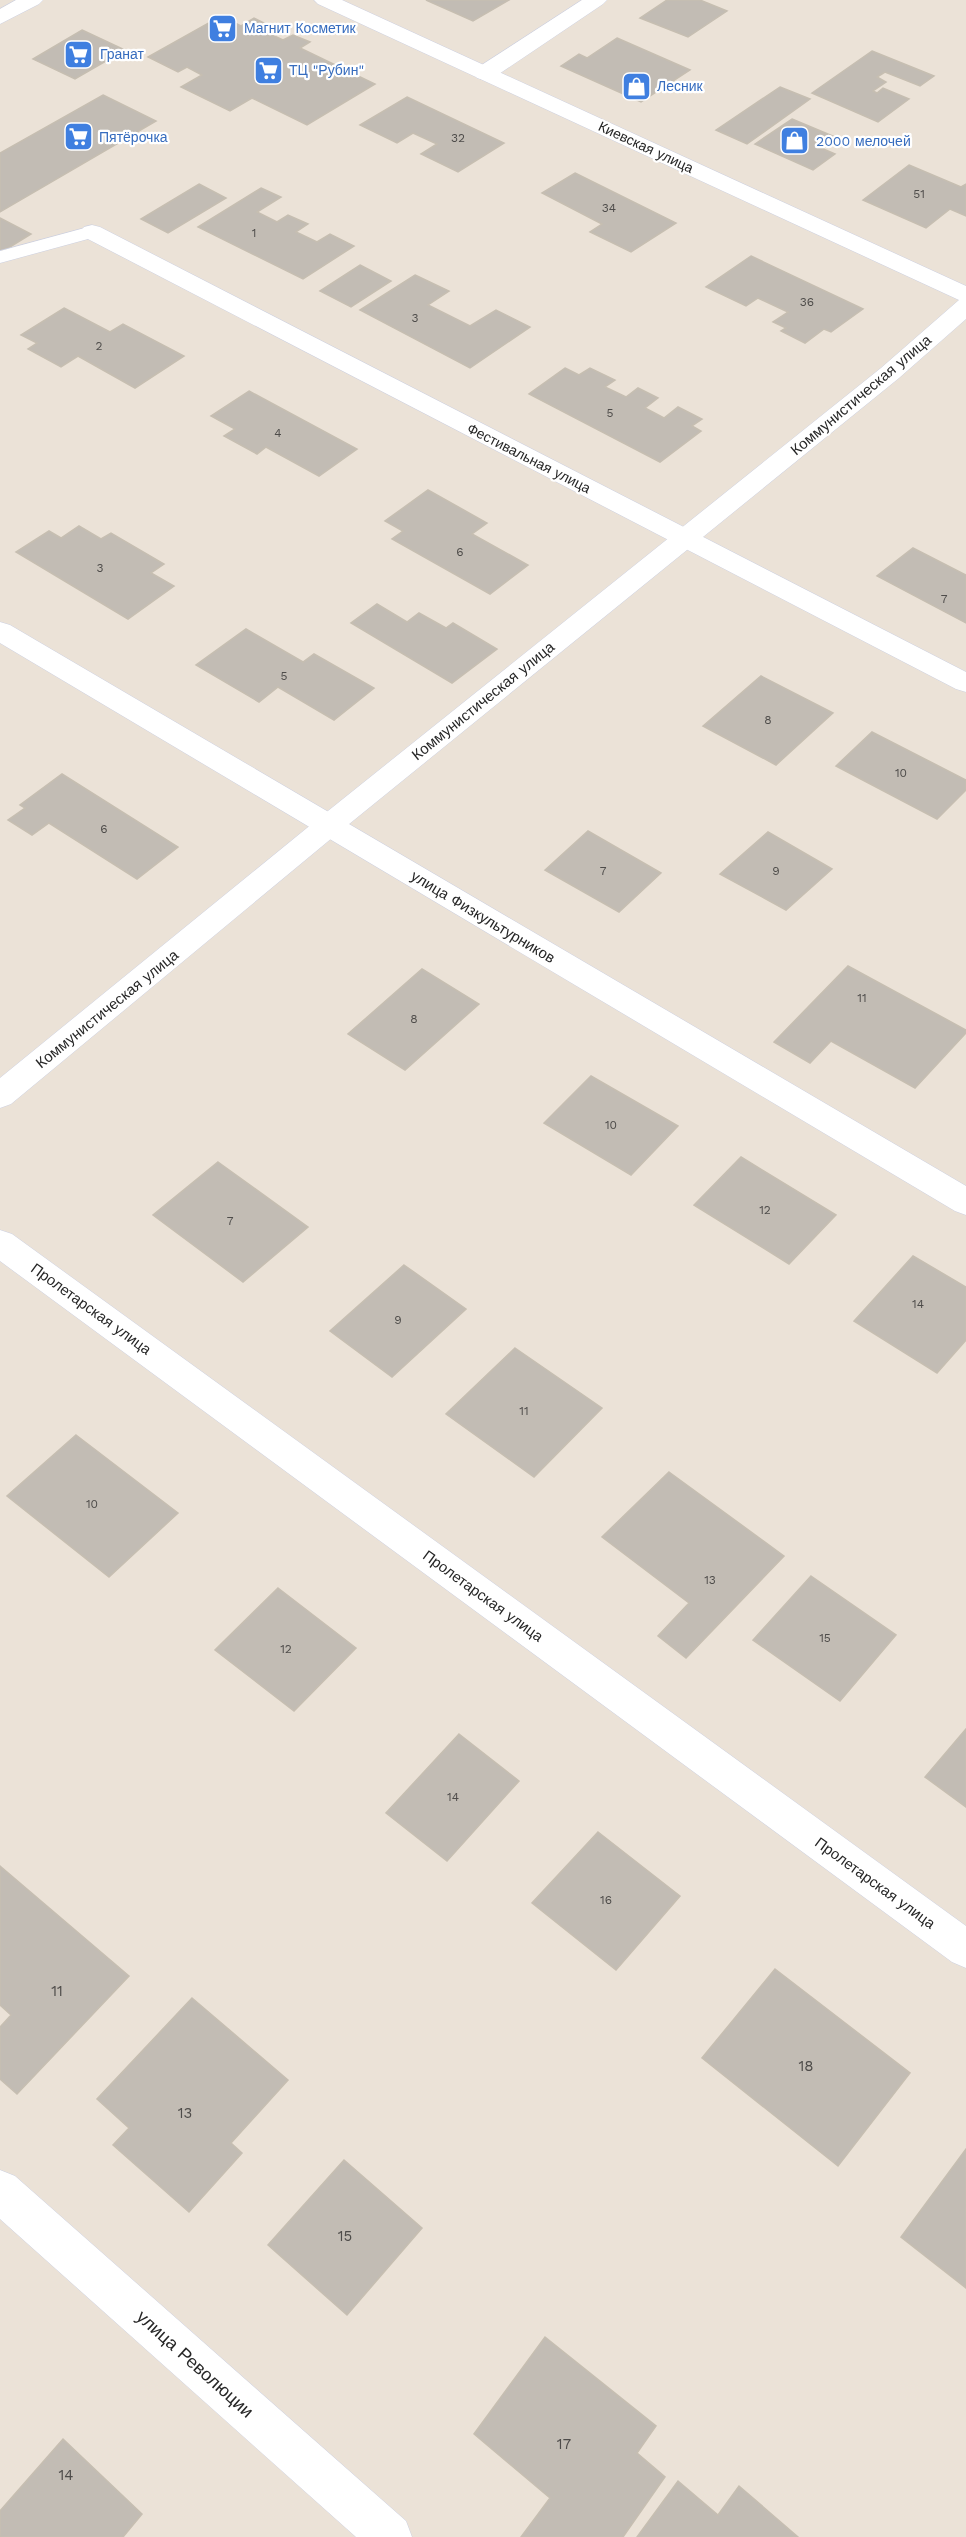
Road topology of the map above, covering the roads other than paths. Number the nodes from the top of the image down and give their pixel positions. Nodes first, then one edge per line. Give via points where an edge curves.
1 (32, 0) edge
2 (326, 0) edge
3 (596, 0) edge
4 (0, 18) edge
5 (485, 73) junction
6 (92, 232) joint
7 (0, 257) edge
8 (966, 295) edge
9 (966, 306) edge
10 (684, 539) junction
11 (0, 631) edge
12 (966, 683) edge
13 (328, 826) junction
14 (0, 1096) edge
15 (966, 1202) edge
16 (0, 1243) edge
17 (966, 1949) edge
18 (0, 2191) edge
19 (390, 2537) edge

1 - 4 street
2 - 5 street, Киевская улица
3 - 5 street
5 - 8 street, Киевская улица
6 - 7 lane
6 - 10 street, Фестивальная улица
9 - 10 street, Коммунистическая улица via 890,373
10 - 12 street, Фестивальная улица
10 - 13 street, Коммунистическая улица
11 - 13 street, улица Физкультурников
13 - 14 street, Коммунистическая улица
13 - 15 street, улица Физкультурников
16 - 17 street, Пролетарская улица
18 - 19 street, улица Революции

